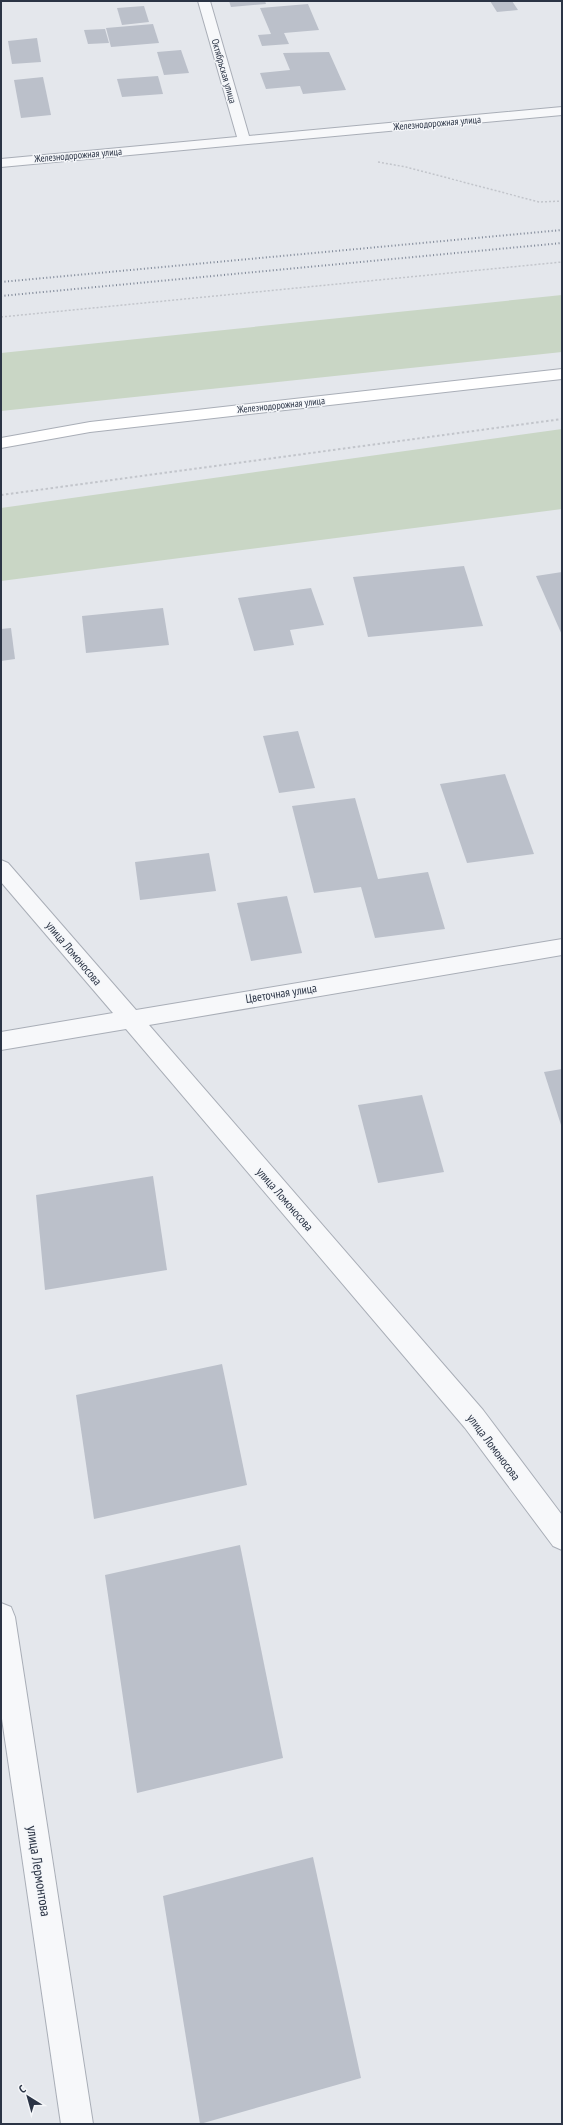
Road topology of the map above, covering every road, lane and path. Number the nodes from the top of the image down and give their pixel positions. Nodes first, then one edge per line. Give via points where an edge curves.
1 (204, 1) edge
2 (562, 111) edge
3 (244, 140) junction
4 (1, 162) edge
5 (375, 162) dead end
6 (562, 201) edge
7 (562, 262) edge
8 (1, 317) edge
9 (562, 374) edge
10 (562, 419) edge
11 (1, 443) edge
12 (1, 495) edge
13 (1, 868) edge
14 (562, 946) edge
15 (129, 1018) junction
16 (1, 1041) edge
17 (562, 1537) edge
18 (1, 1617) edge
19 (77, 2124) edge

1 - 3 street, Октябрьская улица
2 - 3 street, Железнодорожная улица
3 - 4 street, Железнодорожная улица
5 - 6 path via 406,167 539,202
7 - 8 path
9 - 11 main road, Железнодорожная улица via 90,427
10 - 12 path
13 - 15 street, улица Ломоносова
14 - 15 street, Цветочная улица
15 - 16 street, Цветочная улица
15 - 17 street, улица Ломоносова via 474,1419
18 - 19 street, улица Лермонтова

